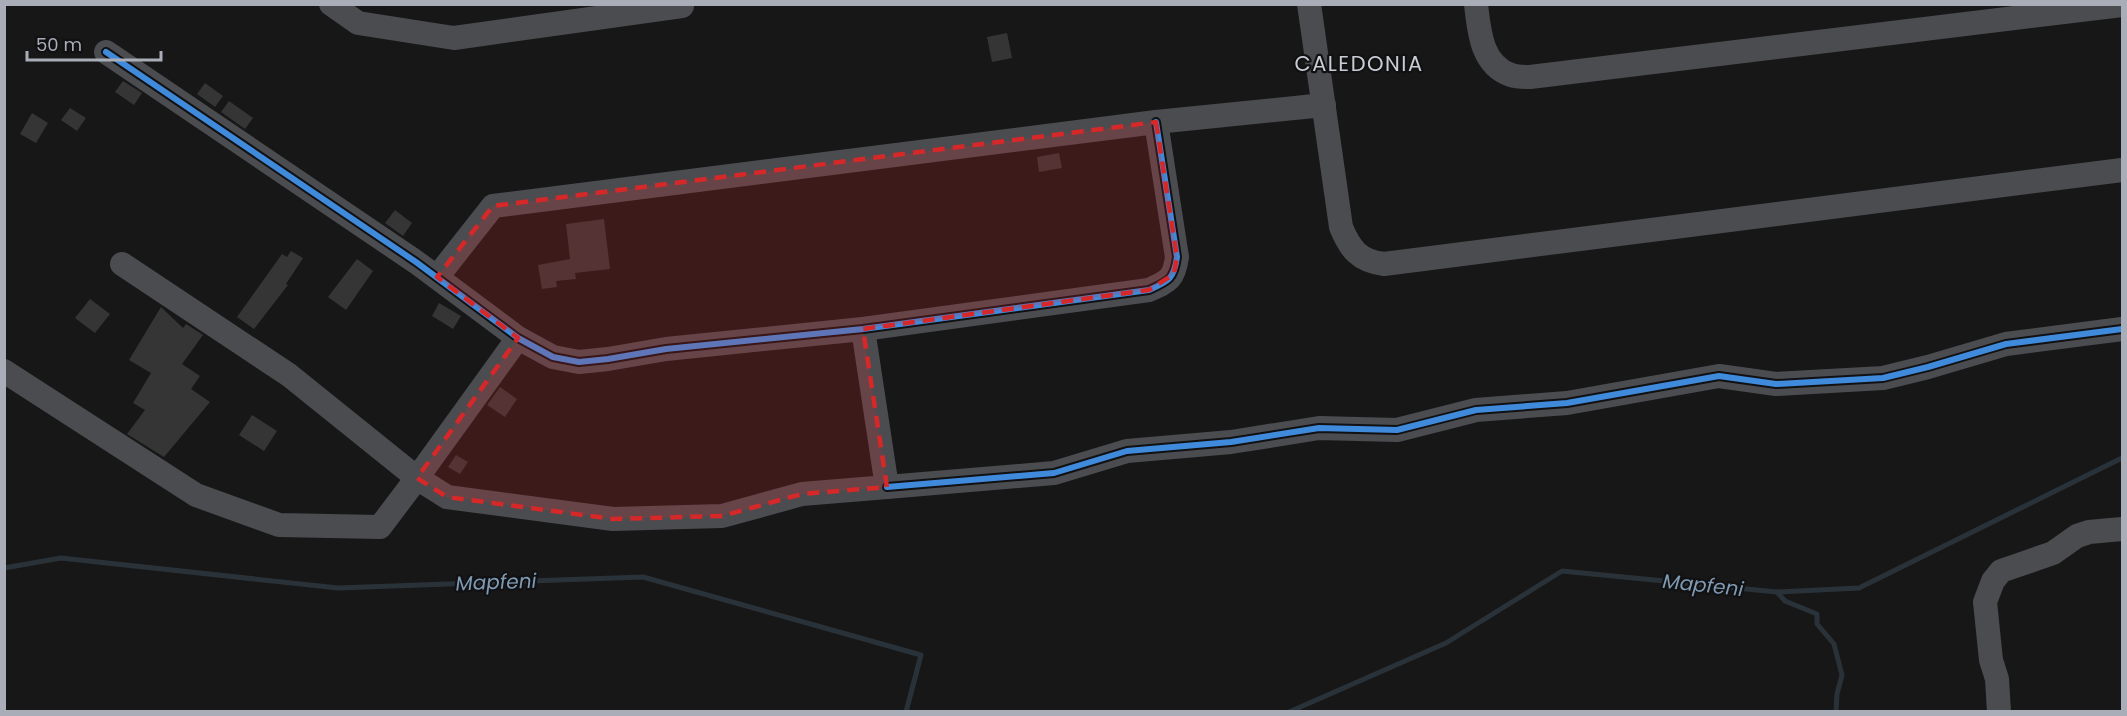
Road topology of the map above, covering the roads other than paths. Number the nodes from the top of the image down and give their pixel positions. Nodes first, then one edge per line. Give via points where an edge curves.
1 (331, 4) edge
2 (1309, 4) edge
3 (1476, 4) edge
4 (685, 5) edge
5 (2122, 5) edge
6 (106, 52) dead end
7 (1324, 105) junction
8 (1156, 122) junction
9 (2122, 170) edge
10 (122, 264) dead end
11 (437, 277) junction
12 (863, 329) junction
13 (2122, 329) edge
14 (518, 338) junction
15 (4, 371) edge
16 (417, 478) junction
17 (887, 486) junction
18 (2122, 528) edge
19 (1999, 711) edge

1 - 4 street via 358,23 454,38
2 - 7 street
3 - 5 street via 1486,54 1509,75 1530,77
6 - 11 street
7 - 8 street
7 - 9 street via 1341,227 1347,242 1363,258 1384,264
8 - 11 street via 493,206
8 - 12 street via 1177,257 1174,274 1165,283 1149,290
10 - 16 street via 289,375
11 - 14 street
12 - 14 street via 579,362 553,357
12 - 17 street
13 - 17 street via 2006,344 1883,378 1776,384 1719,376 1567,403 1476,410 1397,430 1319,428 1231,442 1127,451 1054,473
14 - 16 street
15 - 16 street via 196,495 279,525 380,527
16 - 17 street via 447,496 613,519 722,516 802,494
18 - 19 street via 2083,534 2053,553 2001,571 1993,581 1985,602

